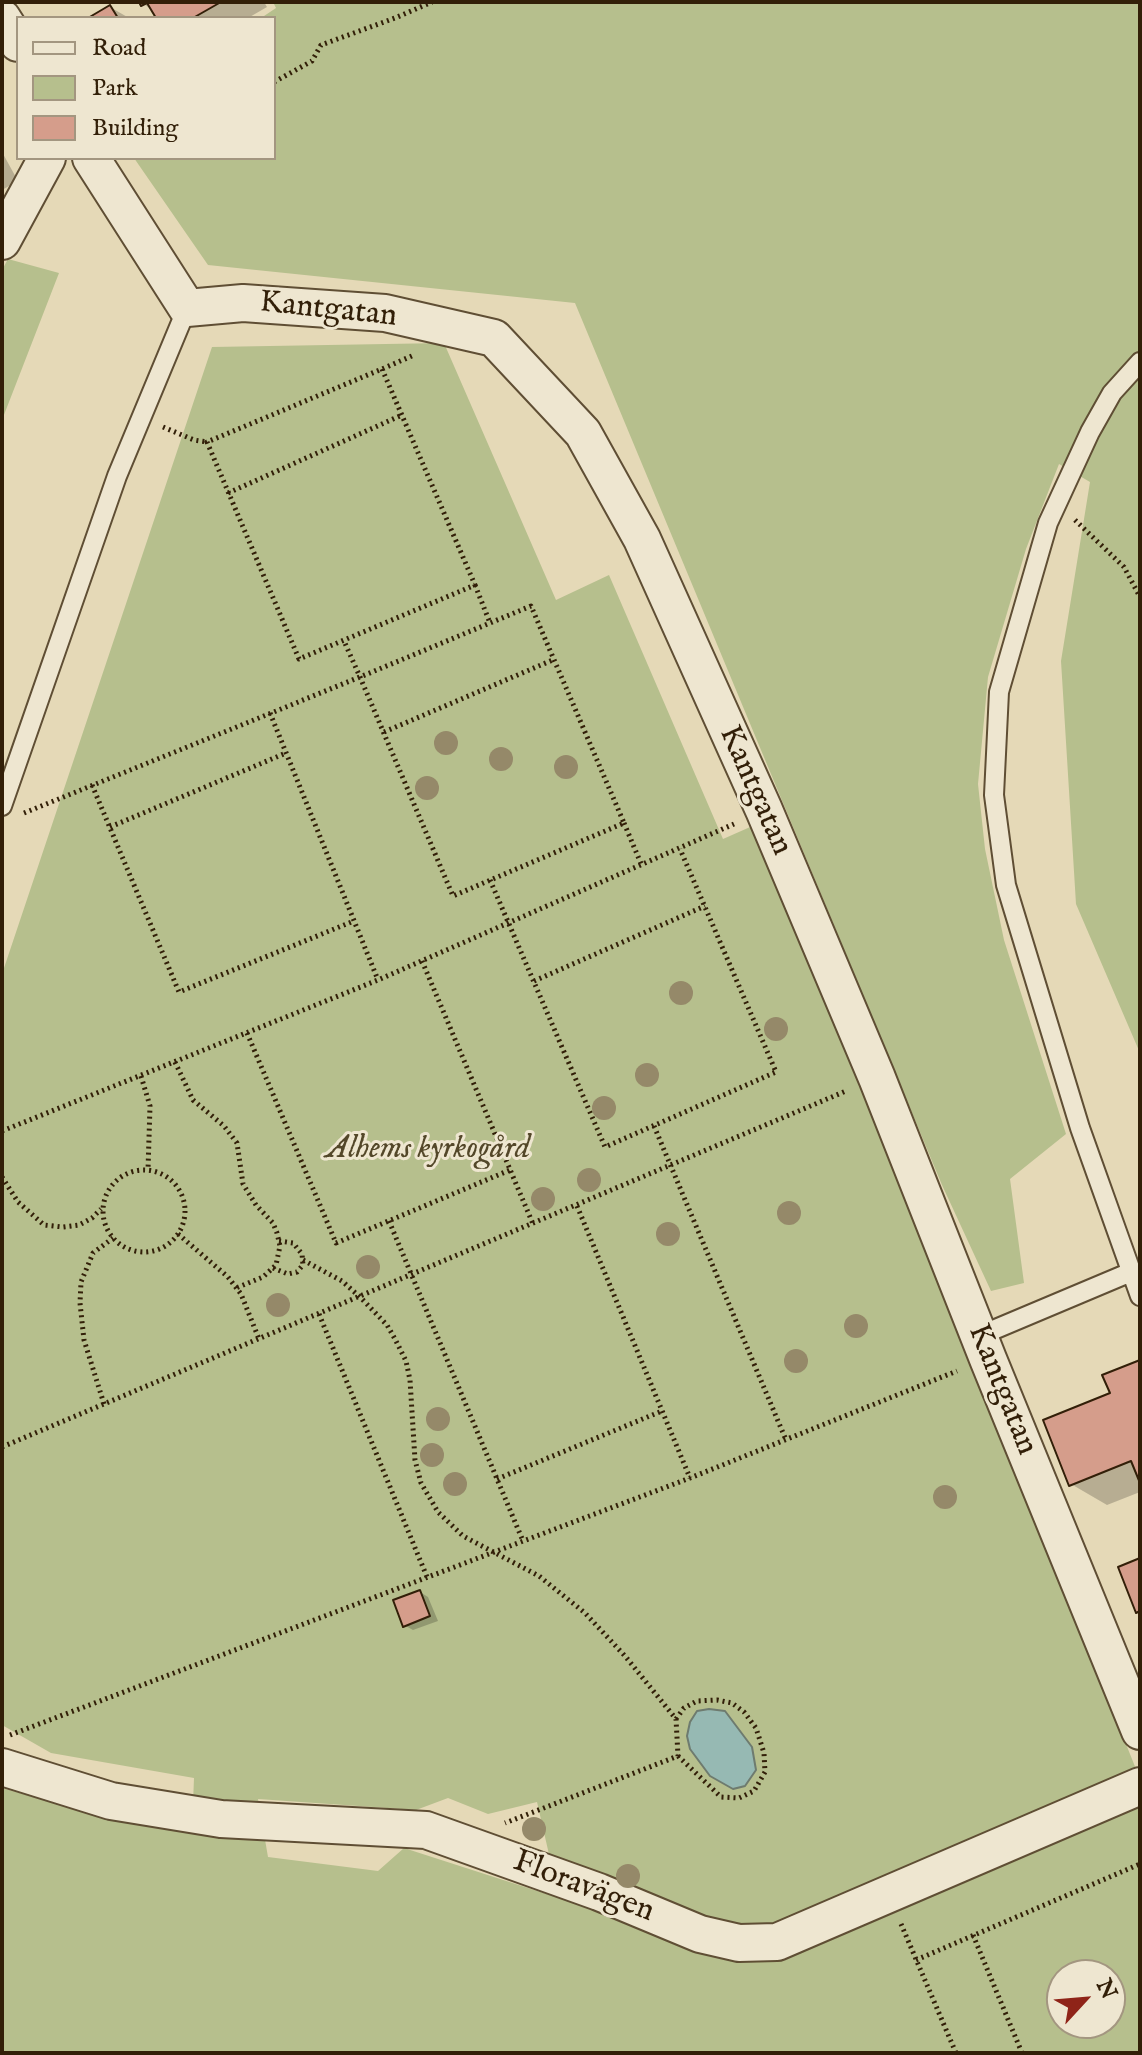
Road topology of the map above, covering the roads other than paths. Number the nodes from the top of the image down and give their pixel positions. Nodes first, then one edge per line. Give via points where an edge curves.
1 (2, 18) edge
2 (16, 40) edge
3 (46, 160) edge
4 (92, 160) edge
5 (2, 241) edge
6 (187, 308) junction
7 (1140, 362) edge
8 (8, 812) edge
9 (1131, 1272) junction
10 (1140, 1296) edge
11 (983, 1348) junction
12 (1140, 1731) edge
13 (2, 1767) edge
14 (1140, 1786) edge

1 - 2 street
3 - 5 street
4 - 6 street
6 - 8 lane via 117,476
6 - 11 street, Kantgatan via 243,303 385,313 494,338 583,433 642,539 764,810
7 - 9 lane via 1112,393 1048,523 999,692 994,795 1006,885 1080,1128
9 - 10 lane
9 - 11 lane
11 - 12 street, Kantgatan
13 - 14 street, Floravägen via 111,1801 221,1819 426,1830 700,1934 739,1943 777,1942

